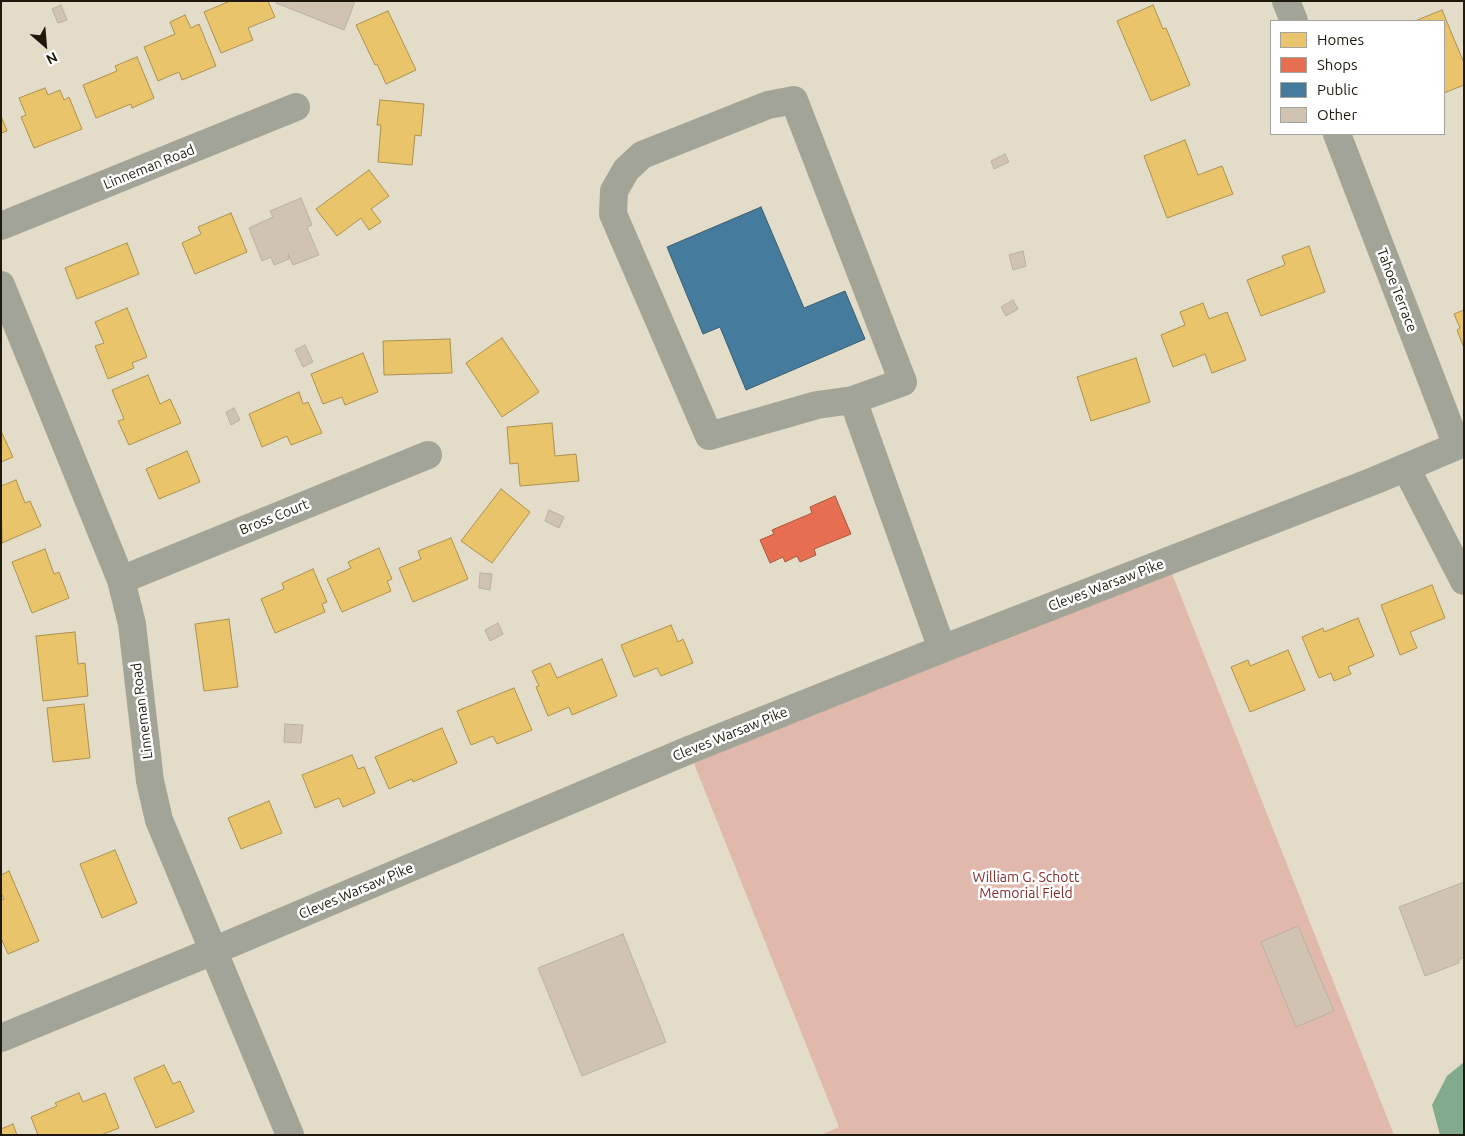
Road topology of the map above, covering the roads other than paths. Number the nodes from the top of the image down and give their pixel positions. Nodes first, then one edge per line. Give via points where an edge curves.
1 (1286, 1) edge
2 (1294, 20) edge
3 (296, 107) dead end
4 (1337, 135) edge
5 (1, 226) edge
6 (1, 284) edge
7 (853, 400) junction
8 (1461, 445) edge
9 (428, 455) dead end
10 (1406, 468) junction
11 (121, 580) junction
12 (1464, 581) edge
13 (942, 649) junction
14 (213, 951) junction
15 (1, 1038) edge
16 (290, 1135) edge

1 - 2 street
3 - 5 street, Linneman Road
4 - 8 street, Tahoe Terrace
6 - 11 street, Linneman Road
7 - 7 street via 902,382 794,100 768,105 642,155 626,170 614,191 613,214 709,436 817,404
7 - 13 street
8 - 10 street, Cleves Warsaw Pike
9 - 11 street, Bross Court
10 - 12 street
10 - 13 street, Cleves Warsaw Pike
11 - 14 street, Linneman Road via 132,624 150,781 159,820
13 - 14 street, Cleves Warsaw Pike via 689,750
14 - 15 street, Cleves Warsaw Pike
14 - 16 street, Linneman Road

